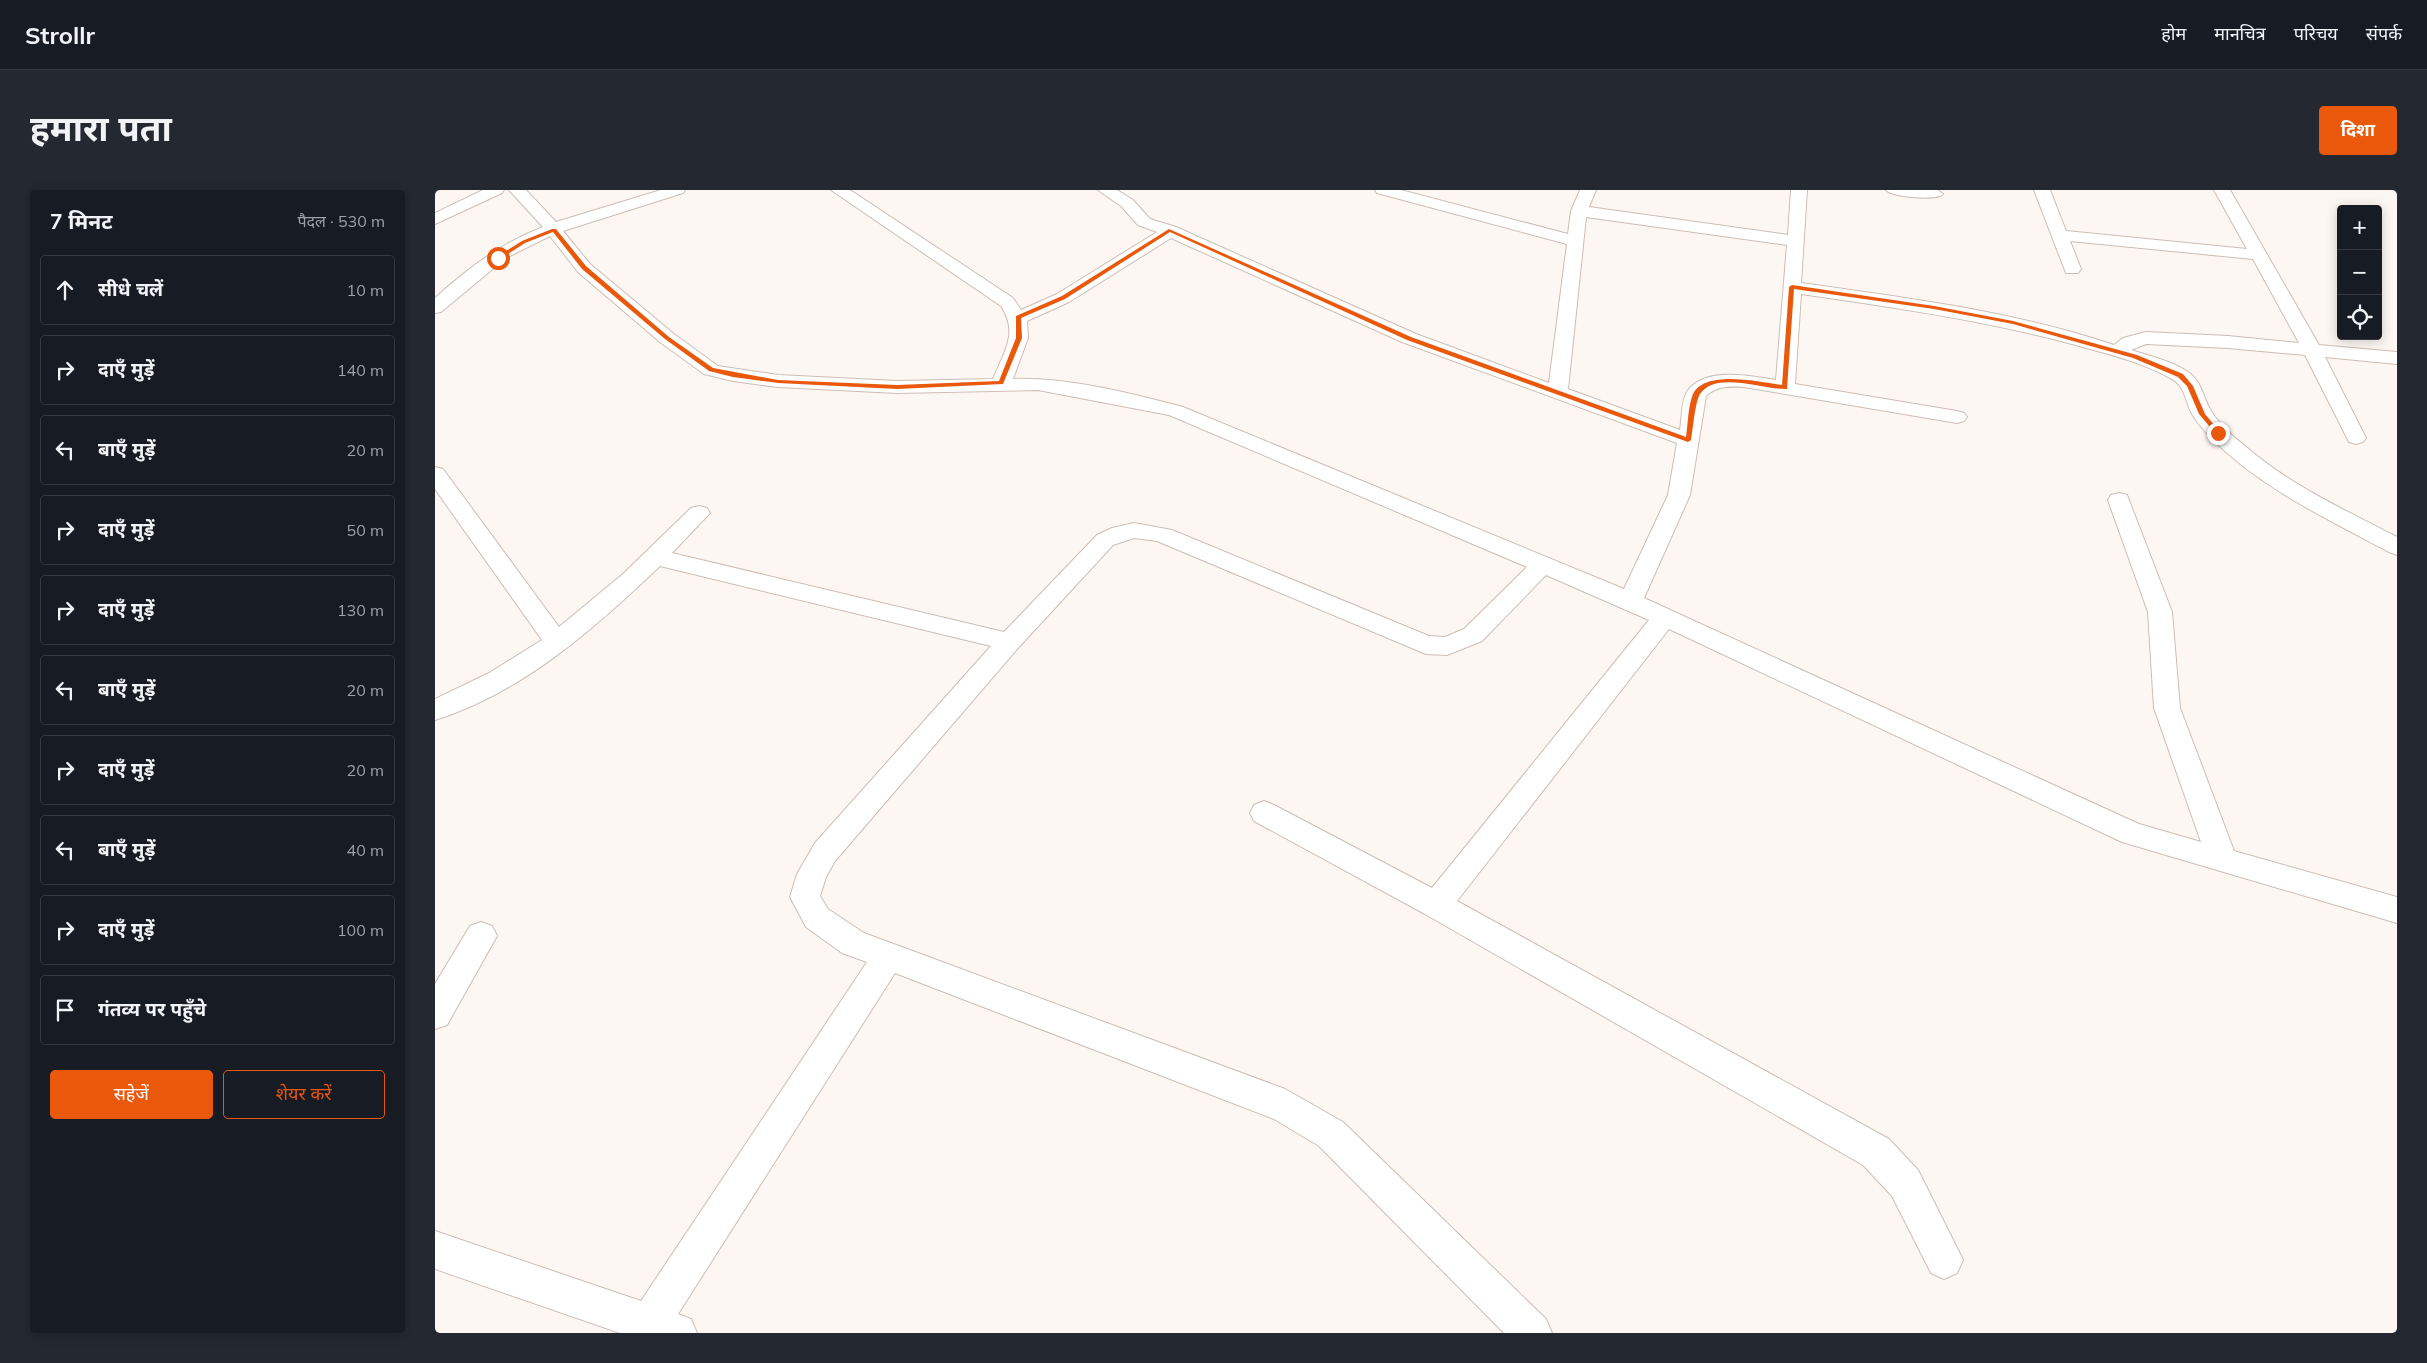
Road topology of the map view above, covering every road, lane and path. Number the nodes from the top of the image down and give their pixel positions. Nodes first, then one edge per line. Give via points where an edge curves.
1 (496, 190) edge
2 (517, 190) edge
3 (677, 190) edge
4 (839, 190) edge
5 (1106, 190) edge
6 (1383, 190) edge
7 (1587, 190) edge
8 (1799, 190) edge
9 (1894, 190) edge
10 (2042, 190) edge
11 (2222, 190) edge
12 (1935, 194) dead end
13 (1579, 211) junction
14 (435, 219) edge
15 (554, 230) junction
16 (1169, 230) junction
17 (2059, 235) junction
18 (1795, 241) junction
19 (1576, 242) junction
20 (2259, 255) junction
21 (2072, 270) dead end
22 (1792, 287) junction
23 (435, 308) edge
24 (1018, 318) junction
25 (2312, 350) junction
26 (2118, 351) junction
27 (2397, 358) edge
28 (1001, 383) junction
29 (1785, 387) junction
30 (1558, 392) junction
31 (1957, 417) dead end
32 (2356, 438) dead end
33 (1688, 440) junction
34 (435, 474) edge
35 (2119, 500) dead end
36 (699, 513) dead end
37 (2397, 547) edge
38 (656, 557) junction
39 (1543, 565) junction
40 (1630, 602) junction
41 (1665, 617) junction
42 (557, 642) junction
43 (1009, 642) junction
44 (435, 710) edge
45 (1264, 813) dead end
46 (2222, 860) junction
47 (1436, 905) junction
48 (2397, 910) edge
49 (481, 936) dead end
50 (889, 956) junction
51 (435, 1014) edge
52 (435, 1250) edge
53 (1944, 1260) dead end
54 (657, 1330) edge
55 (1532, 1333) edge

1 - 14 street
2 - 15 street
3 - 15 street
4 - 24 street via 1007,302
5 - 16 street via 1127,203 1144,222
6 - 19 street
7 - 13 street
8 - 18 street
9 - 12 street
10 - 17 street
11 - 20 street
13 - 18 street
13 - 19 street
15 - 23 street via 523,242 498,258
15 - 28 street via 584,268 667,338 711,370 778,381 887,387
16 - 24 street via 1063,298
16 - 30 street via 1409,338
17 - 20 street
17 - 21 street
18 - 22 street
19 - 30 street
20 - 25 street
22 - 26 street via 1996,319
22 - 29 street
24 - 28 street via 1019,338
25 - 26 street via 2146,338 2130,342
25 - 27 street
25 - 32 street
26 - 37 street via 2181,376 2190,386 2202,414 2250,461 2305,498
28 - 39 street via 1038,384 1176,411
29 - 31 street
29 - 33 street via 1736,380 1705,386 1696,394
30 - 33 street
33 - 40 street via 1679,494
34 - 42 street
35 - 46 street via 2159,612 2167,708
36 - 38 street
38 - 42 street
38 - 43 street
39 - 40 street
39 - 43 street via 1473,635 1447,646 1426,646 1164,535 1141,530 1122,531 1105,540
40 - 41 street
41 - 46 street via 2132,834
41 - 47 street
42 - 44 street via 506,676
43 - 50 street via 825,852 812,874 805,897 817,918 853,943
45 - 47 street
46 - 48 street
47 - 53 street via 1876,1152 1905,1183
49 - 51 street
50 - 54 street
50 - 55 street via 1285,1106 1331,1134
52 - 54 street

